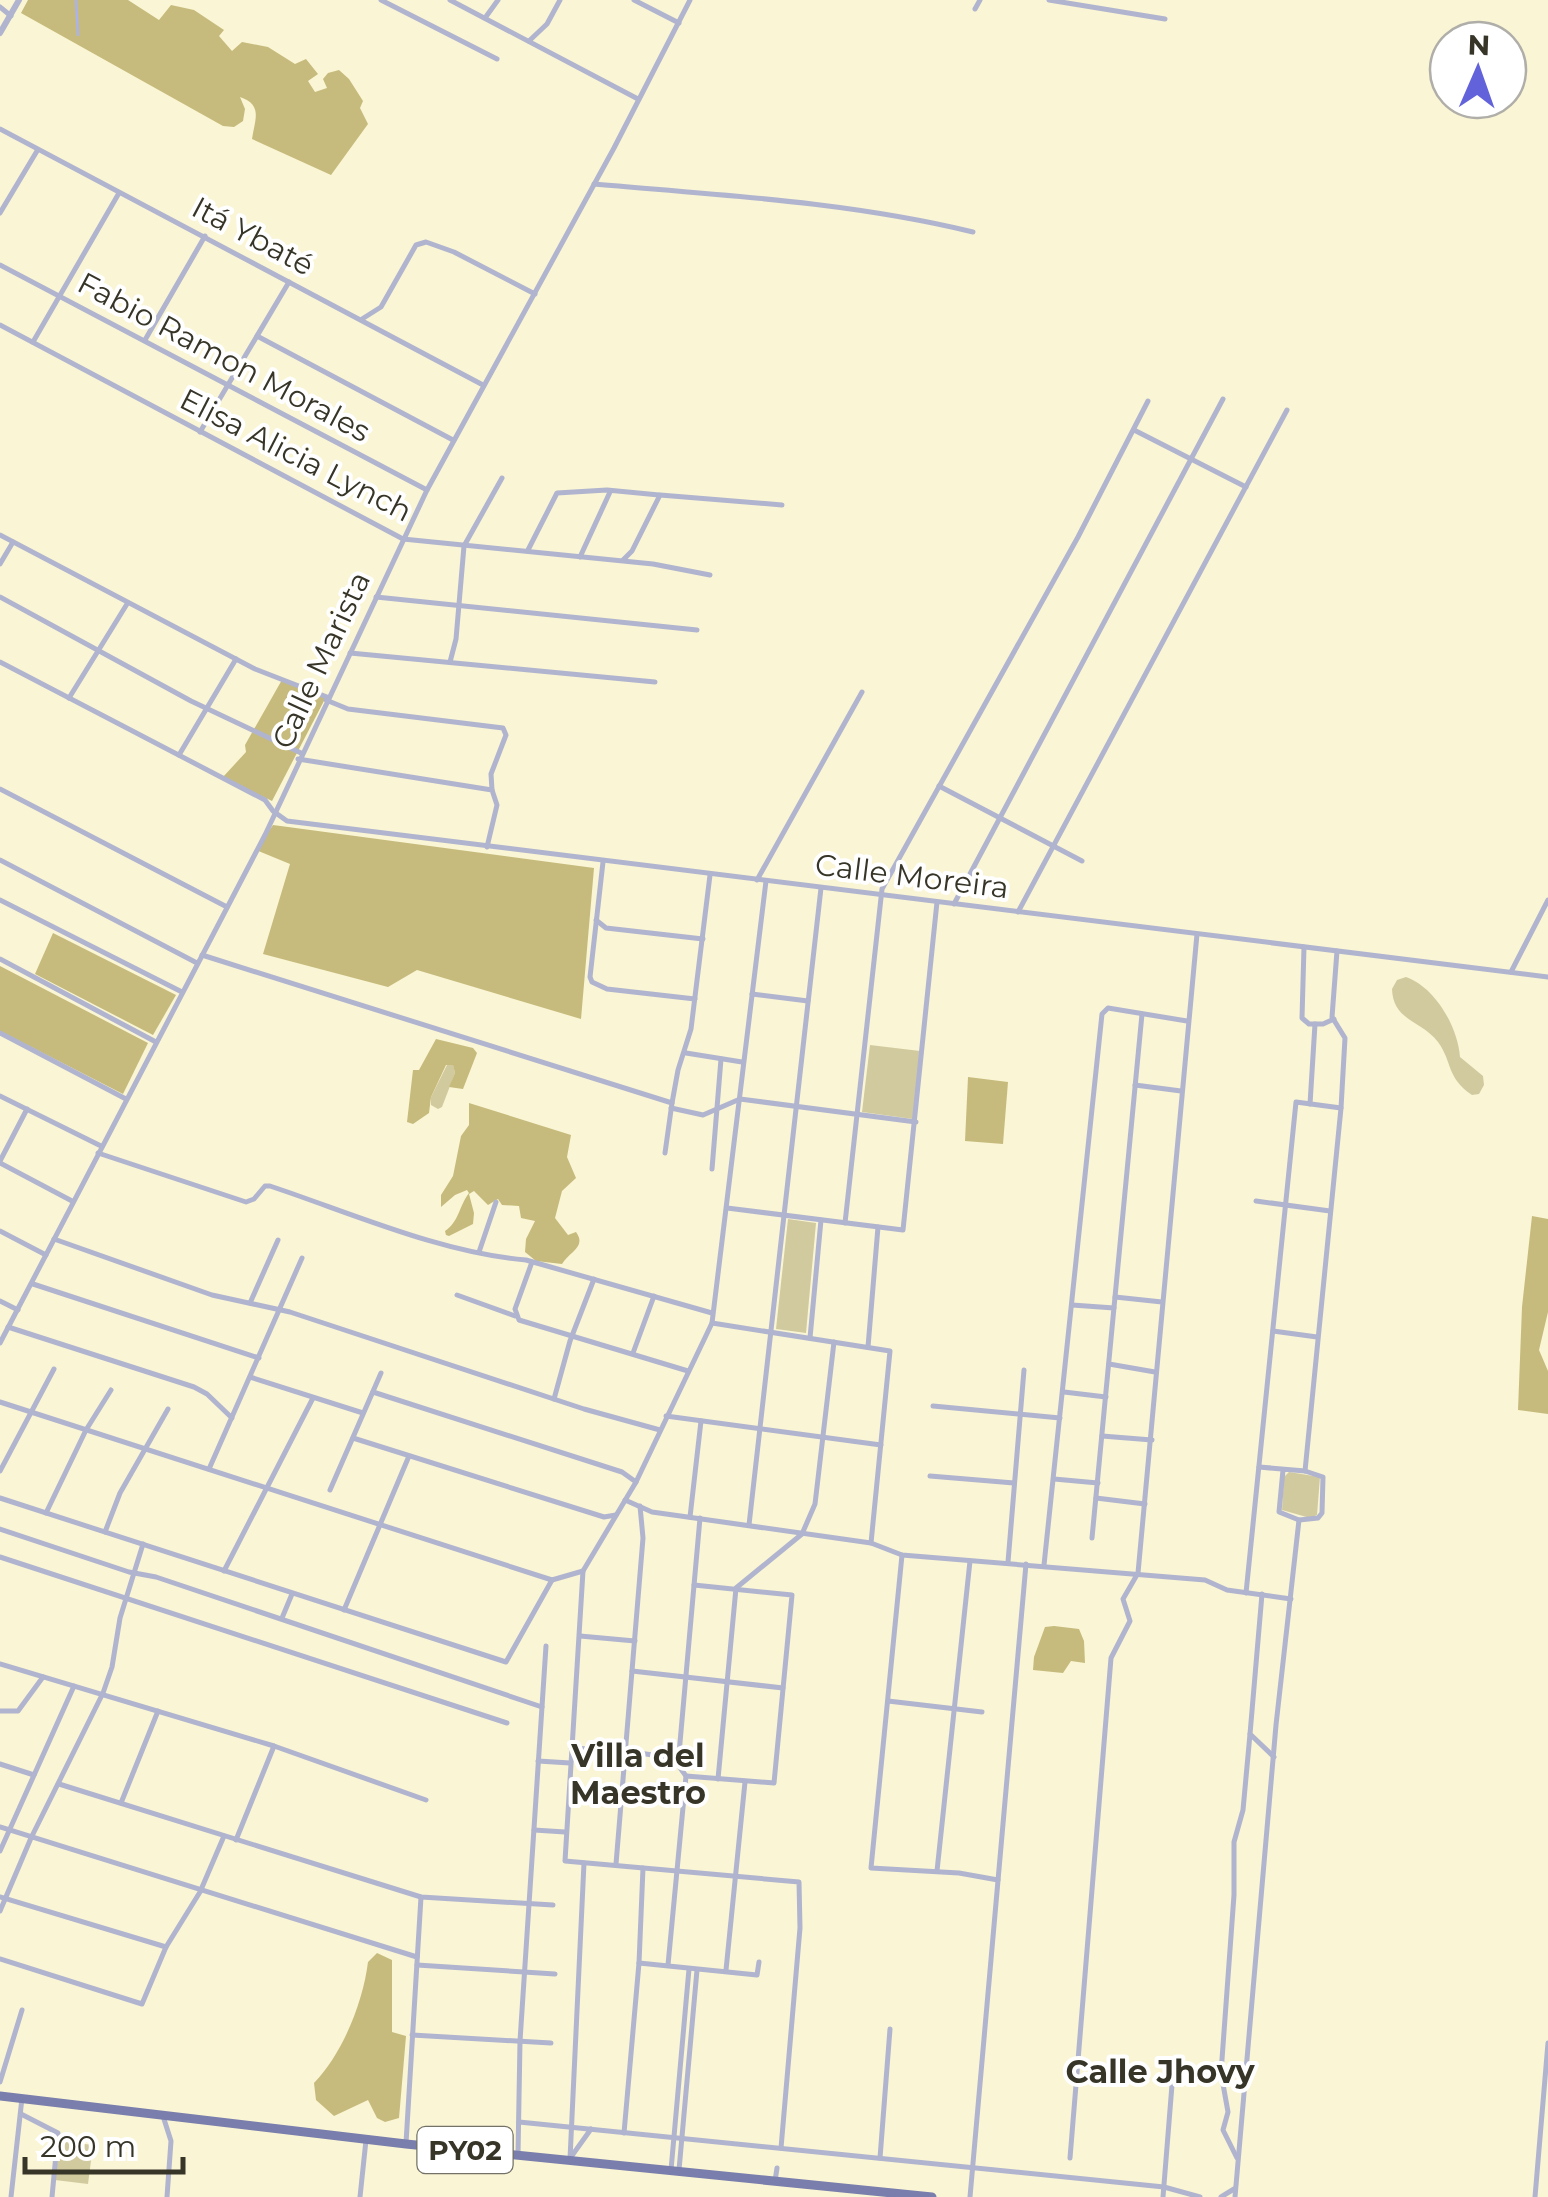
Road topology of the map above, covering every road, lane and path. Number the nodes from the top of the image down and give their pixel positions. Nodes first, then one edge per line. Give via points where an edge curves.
1 (19, 0) edge
2 (381, 0) edge
3 (450, 0) edge
4 (498, 0) edge
5 (560, 0) edge
6 (634, 0) edge
7 (690, 0) edge
8 (980, 0) edge
9 (1049, 0) edge
10 (1134, 0) edge
11 (1084, 2) edge
12 (0, 6) edge
13 (976, 9) dead end
14 (1128, 12) junction
15 (10, 16) junction
16 (484, 18) junction
17 (1165, 18) dead end
18 (678, 22) junction
19 (0, 33) edge
20 (528, 41) junction
21 (497, 59) dead end
22 (638, 100) junction
23 (0, 129) edge
24 (38, 150) junction
25 (594, 184) junction
26 (119, 193) junction
27 (0, 213) edge
28 (973, 232) dead end
29 (205, 236) junction
30 (0, 264) edge
31 (289, 282) junction
32 (534, 294) junction
33 (61, 295) junction
34 (362, 319) junction
35 (0, 325) edge
36 (257, 336) junction
37 (145, 340) junction
38 (33, 342) junction
39 (228, 386) junction
40 (483, 386) junction
41 (1223, 398) dead end
42 (1148, 401) dead end
43 (1287, 410) dead end
44 (1134, 430) junction
45 (200, 432) junction
46 (453, 440) junction
47 (1190, 461) junction
48 (502, 478) dead end
49 (1246, 487) junction
50 (427, 490) junction
51 (610, 490) junction
52 (660, 495) junction
53 (782, 505) dead end
54 (0, 534) edge
55 (404, 539) junction
56 (13, 542) junction
57 (464, 546) junction
58 (528, 550) junction
59 (580, 557) junction
60 (622, 560) junction
61 (0, 564) edge
62 (710, 574) dead end
63 (375, 597) junction
64 (0, 598) edge
65 (127, 604) junction
66 (458, 606) junction
67 (696, 630) dead end
68 (99, 650) junction
69 (349, 653) junction
70 (236, 659) junction
71 (0, 662) edge
72 (450, 662) junction
73 (655, 682) dead end
74 (862, 692) dead end
75 (69, 698) junction
76 (327, 698) junction
77 (206, 708) junction
78 (179, 756) junction
79 (300, 756) junction
80 (939, 786) junction
81 (0, 789) edge
82 (492, 790) junction
83 (273, 812) junction
84 (999, 818) junction
85 (1053, 846) junction
86 (487, 847) junction
87 (0, 860) edge
88 (1082, 861) dead end
89 (603, 862) junction
90 (710, 874) junction
91 (756, 880) junction
92 (766, 881) junction
93 (822, 888) junction
94 (881, 895) junction
95 (0, 900) edge
96 (1548, 900) edge
97 (937, 902) junction
98 (954, 904) junction
99 (227, 906) junction
100 (1018, 912) junction
101 (596, 920) junction
102 (1197, 934) junction
103 (703, 939) junction
104 (1304, 947) junction
105 (1336, 951) junction
106 (202, 955) junction
107 (0, 959) edge
108 (197, 963) junction
109 (1511, 972) junction
110 (1548, 977) edge
111 (182, 992) junction
112 (752, 994) junction
113 (696, 998) junction
114 (808, 1001) junction
115 (1142, 1014) junction
116 (1334, 1019) junction
117 (1187, 1021) junction
118 (1316, 1024) junction
119 (0, 1033) edge
120 (156, 1042) junction
121 (685, 1053) junction
122 (721, 1059) junction
123 (742, 1062) junction
124 (1136, 1086) junction
125 (1181, 1091) junction
126 (0, 1096) edge
127 (126, 1099) junction
128 (740, 1099) junction
129 (1310, 1104) junction
130 (672, 1105) junction
131 (796, 1106) junction
132 (717, 1108) junction
133 (1341, 1108) junction
134 (27, 1109) junction
135 (859, 1114) junction
136 (916, 1122) junction
137 (100, 1150) junction
138 (665, 1154) dead end
139 (0, 1162) edge
140 (712, 1169) dead end
141 (72, 1201) junction
142 (496, 1202) dead end
143 (1256, 1202) dead end
144 (1286, 1206) junction
145 (726, 1208) junction
146 (1330, 1211) junction
147 (784, 1215) junction
148 (821, 1220) junction
149 (845, 1223) junction
150 (878, 1227) junction
151 (0, 1231) edge
152 (54, 1239) junction
153 (278, 1240) dead end
154 (478, 1253) junction
155 (46, 1255) junction
156 (302, 1258) dead end
157 (532, 1262) junction
158 (594, 1279) junction
159 (32, 1284) junction
160 (457, 1295) dead end
161 (654, 1296) junction
162 (1115, 1297) junction
163 (0, 1300) edge
164 (1162, 1302) junction
165 (250, 1303) junction
166 (1072, 1305) junction
167 (1114, 1308) junction
168 (18, 1310) junction
169 (279, 1310) junction
170 (713, 1313) junction
171 (515, 1316) junction
172 (712, 1323) junction
173 (8, 1327) junction
174 (1273, 1331) junction
175 (771, 1332) junction
176 (572, 1335) junction
177 (810, 1338) junction
178 (1317, 1338) junction
179 (0, 1342) edge
180 (834, 1342) junction
181 (868, 1347) junction
182 (633, 1353) junction
183 (258, 1358) junction
184 (1109, 1364) junction
185 (54, 1368) dead end
186 (1024, 1370) dead end
187 (688, 1371) junction
188 (1156, 1372) junction
189 (381, 1373) dead end
190 (250, 1377) junction
191 (112, 1390) dead end
192 (373, 1392) junction
193 (1063, 1392) junction
194 (1106, 1397) junction
195 (313, 1398) junction
196 (554, 1399) junction
197 (0, 1402) edge
198 (933, 1406) dead end
199 (168, 1408) dead end
200 (32, 1412) junction
201 (363, 1413) junction
202 (1020, 1414) junction
203 (666, 1416) junction
204 (232, 1418) junction
205 (1060, 1418) junction
206 (700, 1420) junction
207 (760, 1428) junction
208 (86, 1430) junction
209 (660, 1430) junction
210 (1102, 1436) junction
211 (823, 1437) junction
212 (353, 1438) junction
213 (1152, 1440) junction
214 (881, 1445) junction
215 (146, 1448) junction
216 (409, 1456) junction
217 (1259, 1466) junction
218 (209, 1468) junction
219 (1283, 1470) junction
220 (0, 1471) edge
221 (1305, 1471) junction
222 (930, 1476) dead end
223 (1054, 1479) junction
224 (636, 1482) junction
225 (1014, 1482) junction
226 (1098, 1484) junction
227 (270, 1488) junction
228 (330, 1490) dead end
229 (0, 1498) edge
230 (1096, 1498) junction
231 (625, 1500) junction
232 (1145, 1504) junction
233 (640, 1506) junction
234 (46, 1513) junction
235 (616, 1514) junction
236 (690, 1517) junction
237 (700, 1518) junction
238 (1300, 1520) junction
239 (380, 1524) junction
240 (749, 1525) junction
241 (0, 1529) edge
242 (105, 1532) junction
243 (802, 1534) junction
244 (1092, 1538) dead end
245 (871, 1543) junction
246 (144, 1544) junction
247 (902, 1554) junction
248 (0, 1557) edge
249 (970, 1561) junction
250 (1008, 1562) junction
251 (1026, 1564) junction
252 (1044, 1565) junction
253 (224, 1571) junction
254 (584, 1571) junction
255 (136, 1573) junction
256 (1138, 1574) junction
257 (552, 1580) junction
258 (694, 1585) junction
259 (736, 1588) junction
260 (1246, 1593) junction
261 (292, 1594) junction
262 (1262, 1594) junction
263 (1292, 1599) junction
264 (126, 1600) junction
265 (344, 1610) junction
266 (282, 1618) junction
267 (580, 1636) junction
268 (634, 1641) junction
269 (546, 1646) dead end
270 (0, 1664) edge
271 (632, 1671) junction
272 (44, 1677) junction
273 (688, 1678) junction
274 (726, 1682) junction
275 (74, 1686) junction
276 (783, 1688) junction
277 (103, 1693) junction
278 (888, 1701) junction
279 (542, 1707) junction
280 (954, 1709) junction
281 (0, 1711) edge
282 (158, 1711) junction
283 (982, 1712) dead end
284 (507, 1723) dead end
285 (1250, 1734) junction
286 (274, 1746) junction
287 (571, 1748) junction
288 (626, 1751) junction
289 (1274, 1756) junction
290 (679, 1759) junction
291 (538, 1761) junction
292 (570, 1762) junction
293 (0, 1764) edge
294 (34, 1775) junction
295 (686, 1776) junction
296 (718, 1779) junction
297 (745, 1782) junction
298 (59, 1784) junction
299 (426, 1800) dead end
300 (121, 1804) junction
301 (0, 1828) edge
302 (9, 1830) junction
303 (534, 1830) junction
304 (565, 1832) junction
305 (224, 1836) junction
306 (31, 1838) junction
307 (236, 1840) junction
308 (0, 1851) edge
309 (584, 1862) junction
310 (616, 1864) junction
311 (643, 1868) junction
312 (676, 1871) junction
313 (937, 1871) junction
314 (736, 1876) junction
315 (998, 1880) junction
316 (200, 1892) junction
317 (422, 1897) junction
318 (3, 1898) edge
319 (529, 1902) junction
320 (553, 1905) dead end
321 (0, 1911) edge
322 (166, 1947) junction
323 (0, 1959) edge
324 (417, 1961) junction
325 (758, 1962) dead end
326 (639, 1963) junction
327 (668, 1965) junction
328 (693, 1970) junction
329 (726, 1970) junction
330 (525, 1973) junction
331 (555, 1974) dead end
332 (22, 2010) dead end
333 (890, 2029) dead end
334 (412, 2035) junction
335 (520, 2040) junction
336 (551, 2043) dead end
337 (1548, 2043) edge
338 (1174, 2060) dead end
339 (0, 2082) edge
340 (0, 2096) edge
341 (22, 2098) junction
342 (20, 2114) junction
343 (163, 2115) junction
344 (519, 2122) junction
345 (571, 2127) junction
346 (590, 2129) junction
347 (624, 2132) junction
348 (366, 2139) junction
349 (678, 2139) junction
350 (406, 2144) junction
351 (781, 2148) junction
352 (518, 2155) junction
353 (880, 2158) junction
354 (1070, 2158) dead end
355 (1237, 2158) junction
356 (570, 2159) junction
357 (972, 2167) junction
358 (777, 2168) dead end
359 (675, 2170) junction
360 (775, 2181) junction
361 (1164, 2187) junction
362 (1235, 2193) edge
363 (890, 2195) edge
364 (914, 2196) edge
365 (11, 2197) edge
366 (52, 2197) edge
367 (168, 2197) edge
368 (360, 2197) edge
369 (932, 2197) edge
370 (970, 2197) edge
371 (1163, 2197) edge
372 (1200, 2197) edge
373 (1221, 2197) edge
374 (1535, 2197) edge

1 - 15 street
2 - 21 street
3 - 16 street
4 - 16 street
5 - 20 street
6 - 18 street
7 - 18 street, Calle Marista
8 - 13 street
9 - 11 street
10 - 14 street
11 - 14 street
12 - 15 street
14 - 17 street
15 - 19 street
16 - 20 street
18 - 22 street, Calle Marista
20 - 22 street
22 - 25 street, Calle Marista
23 - 24 street, Itá Ybaté
24 - 26 street, Itá Ybaté
24 - 27 street
25 - 28 street via 740,196
25 - 32 street, Calle Marista
26 - 29 street, Itá Ybaté
26 - 33 street
29 - 31 street, Itá Ybaté
29 - 37 street
30 - 33 street, Fabio Ramon Morales
31 - 34 street, Itá Ybaté
31 - 36 street
32 - 34 street via 431,242 416,245 382,307
32 - 40 street, Calle Marista
33 - 37 street, Fabio Ramon Morales
33 - 38 street
34 - 40 street, Itá Ybaté
35 - 38 street, Elisa Alicia Lynch
36 - 39 street
36 - 46 street
37 - 39 street, Fabio Ramon Morales
38 - 45 street, Elisa Alicia Lynch
39 - 45 street
39 - 50 street, Fabio Ramon Morales
40 - 46 street, Calle Marista
41 - 47 street
42 - 44 street
43 - 49 street
44 - 47 street
44 - 80 street
45 - 55 street, Elisa Alicia Lynch
46 - 50 street, Calle Marista
47 - 49 street
47 - 84 street
48 - 57 street
49 - 85 street
50 - 55 street, Calle Marista
51 - 52 street
51 - 58 street via 557,494
51 - 59 street
52 - 53 street
52 - 60 street
54 - 56 street
55 - 57 street, Elisa Alicia Lynch
55 - 63 street, Calle Marista
56 - 61 street
56 - 65 street
57 - 58 street, Elisa Alicia Lynch
57 - 66 street
58 - 59 street, Elisa Alicia Lynch
59 - 60 street, Elisa Alicia Lynch
60 - 62 street, Elisa Alicia Lynch
63 - 66 street
63 - 69 street, Calle Marista
64 - 68 street
65 - 68 street
65 - 70 street
66 - 67 street
66 - 72 street
68 - 75 street
68 - 77 street
69 - 72 street
69 - 76 street, Calle Marista
70 - 76 street
70 - 77 street
71 - 75 street, Calle Moreira
72 - 73 street
74 - 91 street
75 - 78 street, Calle Moreira
76 - 79 street, Calle Marista
76 - 82 street via 348,709 502,728 506,735
77 - 78 street
77 - 79 street
78 - 83 street, Calle Moreira via 265,800
79 - 82 street
79 - 83 street, Calle Marista
80 - 84 street
80 - 94 street
81 - 99 street
82 - 86 street via 497,805
83 - 86 street, Calle Moreira via 314,826
83 - 99 street, Calle Marista
84 - 85 street
84 - 98 street
85 - 88 street
85 - 100 street
86 - 89 street, Calle Moreira
87 - 108 street
89 - 90 street, Calle Moreira
89 - 101 street
90 - 91 street, Calle Moreira
90 - 103 street
91 - 92 street, Calle Moreira
92 - 93 street, Calle Moreira
92 - 112 street
93 - 94 street, Calle Moreira
93 - 114 street
94 - 97 street, Calle Moreira
94 - 135 street
95 - 111 street
96 - 109 street
97 - 98 street, Calle Moreira
97 - 136 street
98 - 100 street, Calle Moreira
99 - 106 street, Calle Marista
100 - 102 street, Calle Moreira
101 - 103 street via 606,928
101 - 113 street via 592,982
102 - 104 street, Calle Moreira
102 - 117 street
103 - 113 street
104 - 105 street, Calle Moreira
104 - 118 street via 1302,1018
105 - 109 street, Calle Moreira
105 - 116 street
106 - 108 street, Calle Marista
106 - 130 street
107 - 120 street
108 - 111 street, Calle Marista
109 - 110 street, Calle Moreira
111 - 120 street, Calle Marista
112 - 114 street
112 - 123 street
113 - 121 street
114 - 131 street
115 - 117 street
115 - 124 street
115 - 166 street via 1108,1008 1102,1014
116 - 118 street
116 - 133 street via 1344,1038
117 - 125 street
118 - 129 street
119 - 127 street
120 - 127 street, Calle Marista
121 - 122 street
121 - 130 street
122 - 123 street
122 - 132 street
123 - 128 street
124 - 125 street
124 - 162 street
125 - 164 street
126 - 134 street
127 - 137 street, Calle Marista
128 - 131 street
128 - 132 street
128 - 145 street
129 - 133 street
129 - 144 street via 1296,1102
130 - 132 street via 703,1115
130 - 138 street
131 - 135 street
131 - 147 street
132 - 140 street
133 - 146 street
134 - 137 street
134 - 139 street
135 - 136 street
135 - 149 street
136 - 150 street via 903,1230
137 - 141 street, Calle Marista
137 - 154 street via 246,1202 270,1186
139 - 141 street
141 - 152 street, Calle Marista
142 - 154 street
143 - 144 street
144 - 146 street
144 - 174 street
145 - 147 street
145 - 170 street
146 - 178 street
147 - 148 street
147 - 175 street
148 - 149 street
148 - 177 street
149 - 150 street
150 - 181 street
151 - 155 street
152 - 155 street, Calle Marista
152 - 165 street
153 - 165 street
154 - 157 street
155 - 159 street, Calle Marista
156 - 169 street
157 - 158 street
157 - 171 street
158 - 161 street
158 - 176 street
159 - 168 street, Calle Marista
159 - 183 street
160 - 171 street
161 - 170 street
161 - 182 street
162 - 164 street
162 - 167 street
163 - 168 street
164 - 188 street
165 - 169 street
166 - 167 street
166 - 193 street
167 - 184 street
168 - 173 street, Calle Marista
169 - 183 street
169 - 196 street
170 - 172 street
171 - 176 street
172 - 175 street
172 - 187 street
173 - 179 street, Calle Marista
173 - 204 street via 194,1387
174 - 178 street
174 - 217 street
175 - 177 street
175 - 207 street
176 - 182 street
176 - 196 street
177 - 180 street
178 - 221 street
180 - 181 street
180 - 211 street
181 - 214 street via 890,1350
182 - 187 street
183 - 190 street
184 - 188 street
184 - 194 street
185 - 200 street
186 - 202 street
187 - 203 street
188 - 213 street
189 - 192 street
190 - 195 street
190 - 204 street
191 - 208 street
192 - 201 street
192 - 224 street
193 - 194 street
193 - 205 street
194 - 210 street
195 - 201 street
195 - 227 street
196 - 209 street
197 - 200 street
198 - 202 street
199 - 215 street
200 - 208 street
200 - 220 street
201 - 212 street
202 - 205 street
202 - 225 street
203 - 206 street
203 - 209 street
204 - 218 street
205 - 223 street
206 - 207 street
206 - 236 street
207 - 211 street
207 - 240 street
208 - 215 street
208 - 234 street
209 - 224 street
210 - 213 street
210 - 226 street
211 - 214 street
211 - 243 street via 815,1504
212 - 216 street
212 - 228 street
213 - 232 street
214 - 245 street
215 - 218 street
215 - 242 street
216 - 235 street via 604,1516
216 - 239 street
217 - 219 street
217 - 260 street
218 - 227 street
219 - 221 street
219 - 238 street via 1280,1512
221 - 238 street via 1324,1480 1322,1513
222 - 225 street
223 - 226 street
223 - 252 street
224 - 231 street
225 - 250 street
226 - 230 street
227 - 239 street
227 - 253 street
229 - 234 street
230 - 232 street
230 - 244 street
231 - 233 street
231 - 235 street
232 - 256 street
233 - 236 street
233 - 268 street via 644,1538
234 - 242 street
235 - 254 street
236 - 237 street
237 - 240 street
237 - 258 street
238 - 263 street
239 - 257 street
239 - 265 street
240 - 243 street
241 - 255 street
242 - 246 street
243 - 245 street
243 - 259 street
245 - 247 street
246 - 253 street
246 - 255 street
247 - 249 street
247 - 278 street
248 - 264 street
249 - 250 street
249 - 280 street
250 - 251 street
251 - 252 street
251 - 315 street
252 - 256 street
253 - 261 street
254 - 257 street
254 - 267 street
255 - 264 street
255 - 266 street
256 - 260 street via 1205,1580
256 - 354 street via 1123,1599 1130,1620 1111,1658
257 - 265 street via 506,1662
258 - 259 street
258 - 273 street
259 - 274 street
259 - 276 street via 792,1595
260 - 262 street
261 - 265 street
261 - 266 street
262 - 263 street
262 - 285 street
263 - 289 street
264 - 277 street
264 - 284 street
266 - 279 street
267 - 268 street
267 - 287 street
268 - 271 street
269 - 279 street
270 - 272 street
271 - 273 street
271 - 288 street
272 - 275 street
272 - 281 street via 18,1710
273 - 274 street
273 - 290 street
274 - 276 street
274 - 296 street
275 - 277 street
275 - 294 street
276 - 297 street via 774,1783
277 - 282 street
277 - 298 street
278 - 280 street
278 - 313 street via 871,1868
279 - 291 street
280 - 283 street
280 - 313 street
282 - 286 street
282 - 300 street
285 - 289 street
285 - 355 street via 1234,1842 1221,2073 1228,2112 1223,2130
286 - 299 street
286 - 307 street
287 - 288 street
287 - 292 street
288 - 290 street
288 - 310 street
289 - 355 street
290 - 295 street
291 - 292 street
291 - 303 street
292 - 304 street
293 - 294 street
294 - 302 street
295 - 296 street
295 - 312 street
296 - 297 street
297 - 314 street
298 - 300 street
298 - 306 street
300 - 305 street
301 - 302 street
302 - 306 street
302 - 308 street
303 - 304 street
303 - 319 street
304 - 309 street via 566,1861
305 - 307 street
305 - 316 street
306 - 316 street
306 - 318 street
307 - 317 street
309 - 310 street
309 - 345 street
310 - 311 street
311 - 312 street
311 - 326 street
312 - 314 street
312 - 327 street
313 - 315 street
314 - 329 street
314 - 351 street via 798,1882
315 - 357 street
316 - 322 street
316 - 324 street
317 - 319 street
317 - 324 street
318 - 321 street
318 - 322 street
319 - 320 street
319 - 330 street
322 - 323 street via 142,2004
324 - 330 street
324 - 334 street
325 - 329 street via 757,1975
326 - 327 street
326 - 347 street
327 - 328 street
328 - 329 street
328 - 349 street
330 - 331 street
330 - 335 street
332 - 339 street
333 - 353 street
334 - 335 street
334 - 350 street
335 - 336 street
335 - 344 street
337 - 374 street
338 - 361 street
340 - 341 main road, PY02
341 - 342 street
341 - 343 main road, PY02
342 - 365 street
342 - 366 street via 58,2132
343 - 348 main road, PY02
343 - 367 street via 171,2141
344 - 345 street
344 - 352 street
345 - 346 street
345 - 356 street
346 - 347 street
346 - 356 street
347 - 349 street
348 - 350 main road, PY02
348 - 368 street
349 - 351 street
349 - 359 street
350 - 352 main road, PY02
351 - 353 street
352 - 356 main road, PY02
353 - 357 street
355 - 362 street
356 - 359 main road, PY02
357 - 361 street
357 - 370 street
358 - 360 street
359 - 360 main road, PY02
360 - 363 main road, PY02
361 - 371 street
361 - 372 street
362 - 373 street
363 - 364 main road, PY02
364 - 369 main road, PY02

